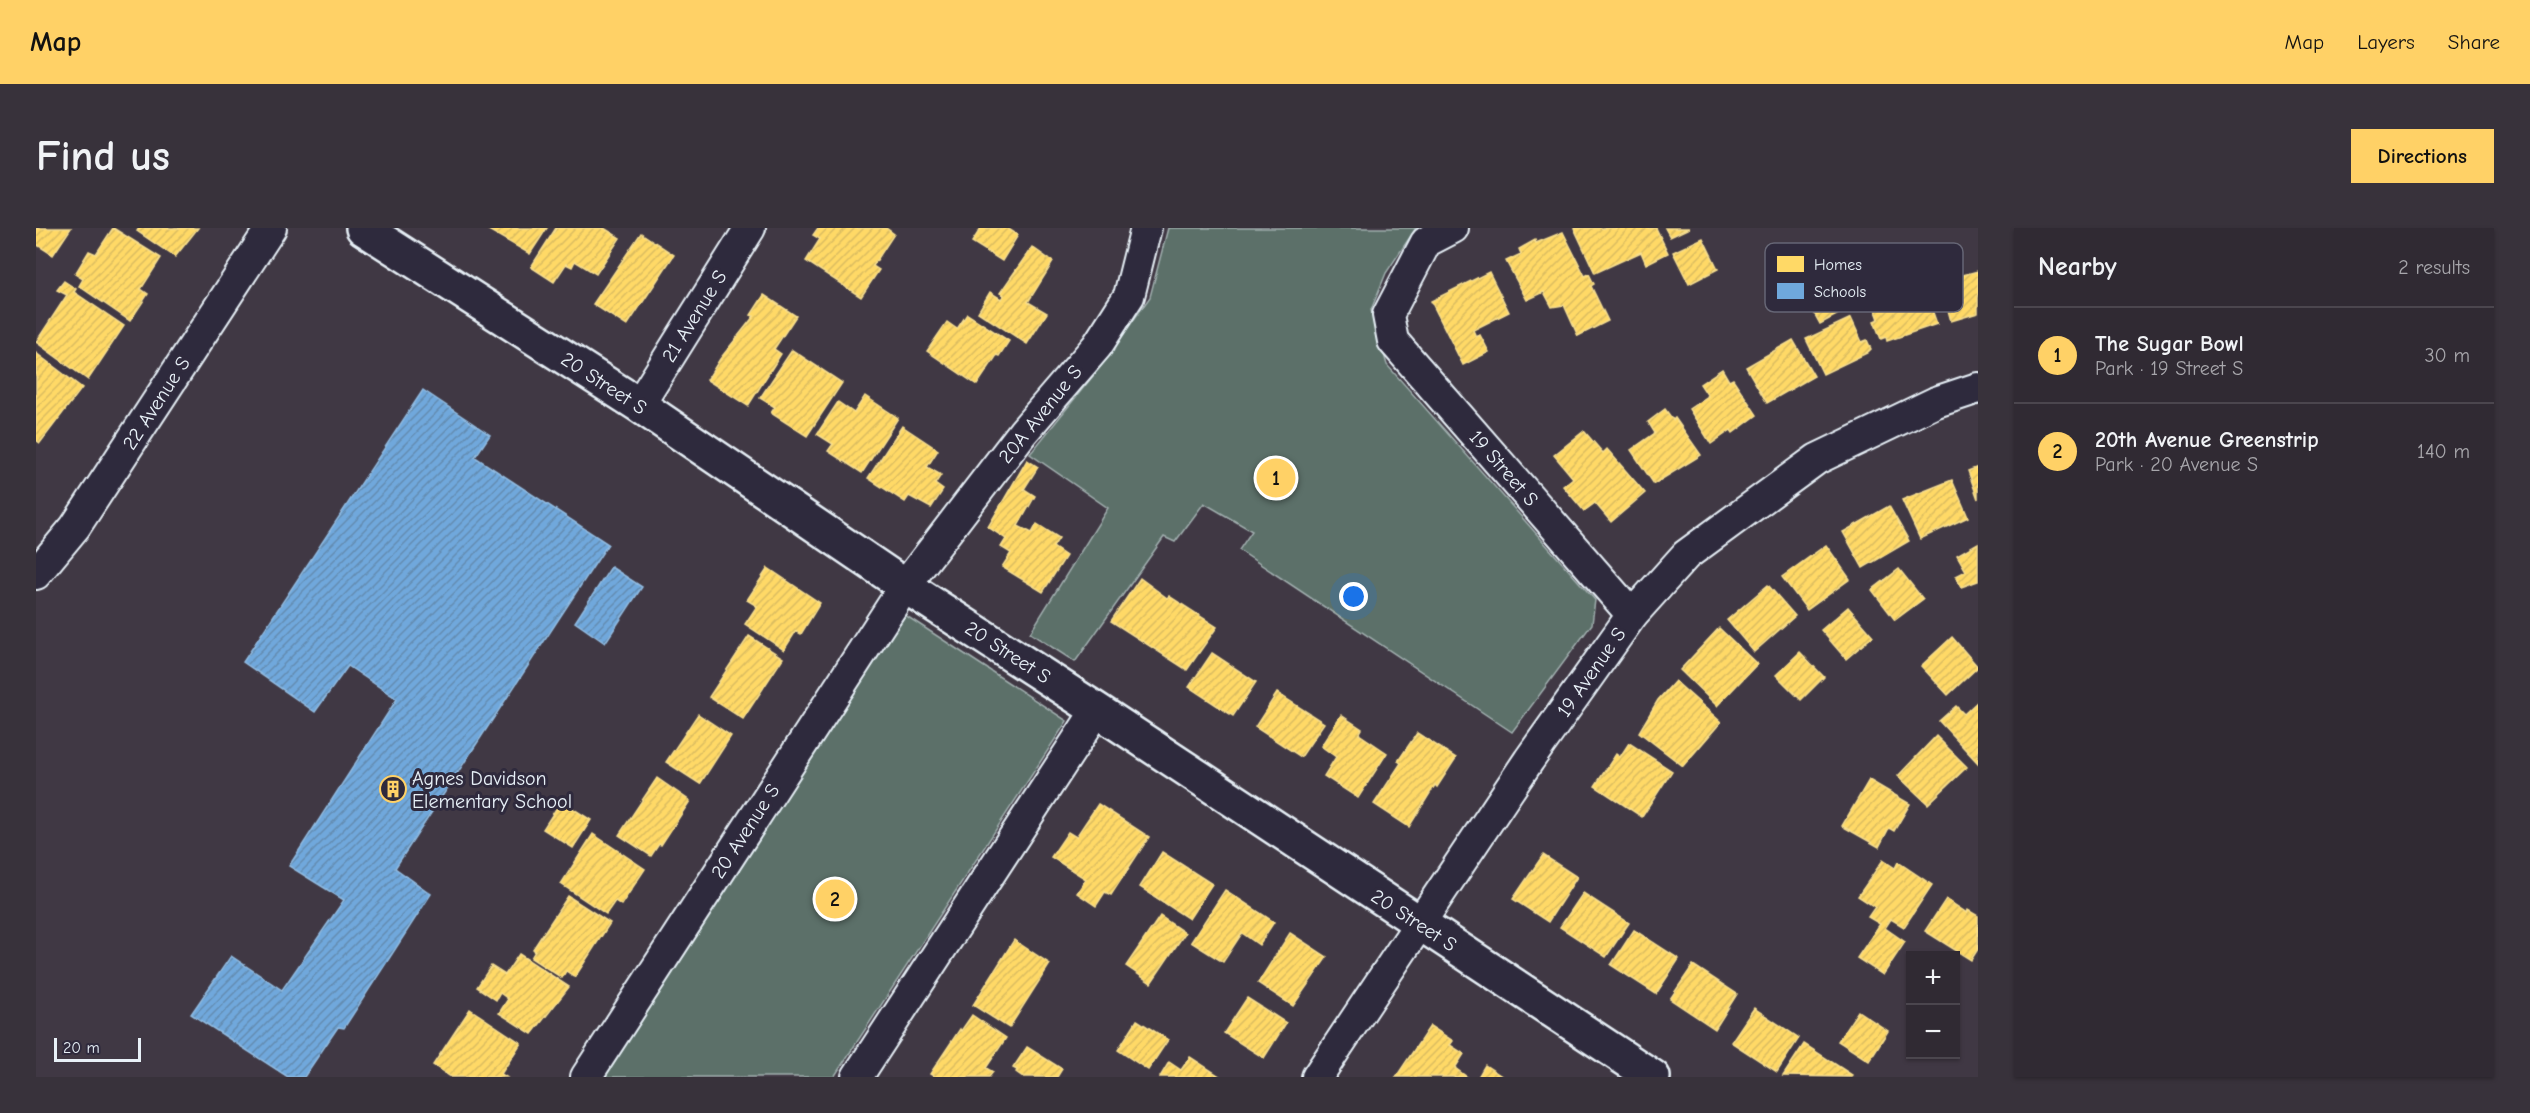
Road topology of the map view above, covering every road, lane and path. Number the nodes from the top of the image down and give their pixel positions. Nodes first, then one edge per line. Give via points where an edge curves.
1 (271, 228) edge
2 (363, 228) edge
3 (750, 228) edge
4 (1146, 228) edge
5 (1453, 228) edge
6 (1978, 388) edge
7 (639, 405) junction
8 (36, 574) edge
9 (905, 586) junction
10 (1632, 615) junction
11 (1097, 710) junction
12 (1419, 924) junction
13 (586, 1077) edge
14 (857, 1077) edge
15 (1317, 1077) edge
16 (1653, 1077) edge

1 - 8 street, 22 Avenue S via 75,527
2 - 7 street, 20 Street S
3 - 7 street, 21 Avenue S
4 - 9 street, 20A Avenue S via 1129,296 1096,346 1023,432
5 - 10 street, 19 Street S via 1426,242 1388,315 1393,341
6 - 10 street, 19 Avenue S via 1936,402 1817,459 1686,555
7 - 9 street, 20 Street S
9 - 11 street, 20 Street S
9 - 13 street, 20 Avenue S
10 - 12 street, 19 Avenue S
11 - 12 street, 20 Street S
11 - 14 street
12 - 15 street, 19 Avenue S
12 - 16 street, 20 Street S

